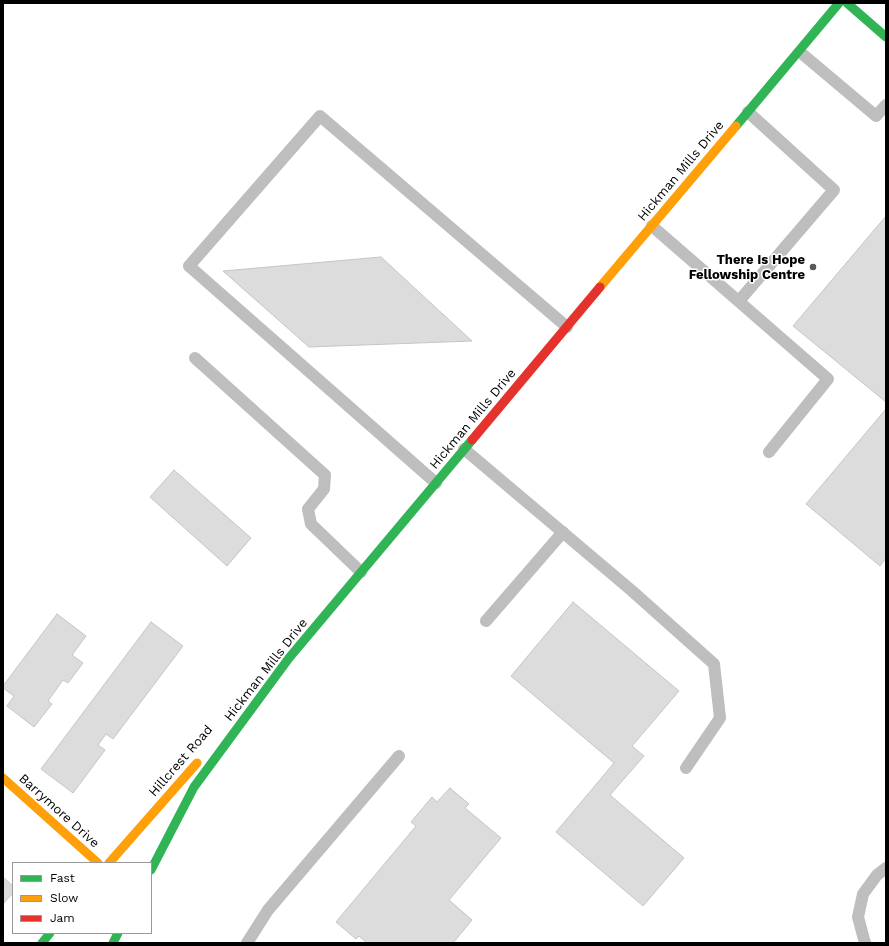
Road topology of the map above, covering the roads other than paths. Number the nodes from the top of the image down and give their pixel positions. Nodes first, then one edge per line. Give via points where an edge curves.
1 (840, 3) edge
2 (846, 3) edge
3 (886, 36) edge
4 (800, 52) junction
5 (886, 105) edge
6 (748, 112) junction
7 (652, 226) junction
8 (739, 301) junction
9 (567, 327) junction
10 (196, 358) dead end
11 (464, 449) junction
12 (769, 452) dead end
13 (436, 483) junction
14 (563, 532) junction
15 (361, 572) junction
16 (486, 621) dead end
17 (289, 658) junction
18 (217, 740) dead end
19 (399, 756) dead end
20 (202, 758) dead end
21 (686, 768) dead end
22 (3, 778) edge
23 (97, 862) edge
24 (110, 862) edge
25 (152, 868) edge
26 (886, 868) edge
27 (49, 934) edge
28 (118, 934) edge
29 (42, 943) edge
30 (113, 943) edge
31 (247, 943) edge
32 (865, 943) edge

1 - 4 street, Hickman Mills Drive
2 - 3 street
4 - 5 lane via 876,116
4 - 6 street, Hickman Mills Drive
6 - 7 street, Hickman Mills Drive
6 - 8 lane via 834,190
7 - 8 lane
7 - 9 street, Hickman Mills Drive
8 - 12 lane via 828,379
9 - 11 street, Hickman Mills Drive
9 - 13 lane via 320,116 189,266
10 - 15 lane via 325,475 324,489 308,509 311,524
11 - 13 street, Hickman Mills Drive
11 - 14 lane
13 - 15 street, Hickman Mills Drive
14 - 16 lane
14 - 21 lane via 714,664 720,718
15 - 17 street, Hickman Mills Drive
17 - 18 street, Hillcrest Road
17 - 25 street, Hickman Mills Drive via 194,787
19 - 31 lane via 268,910
20 - 24 street, Hillcrest Road
22 - 23 street, Barrymore Drive
26 - 32 lane via 877,875 863,894 858,917
27 - 29 street
28 - 30 street

